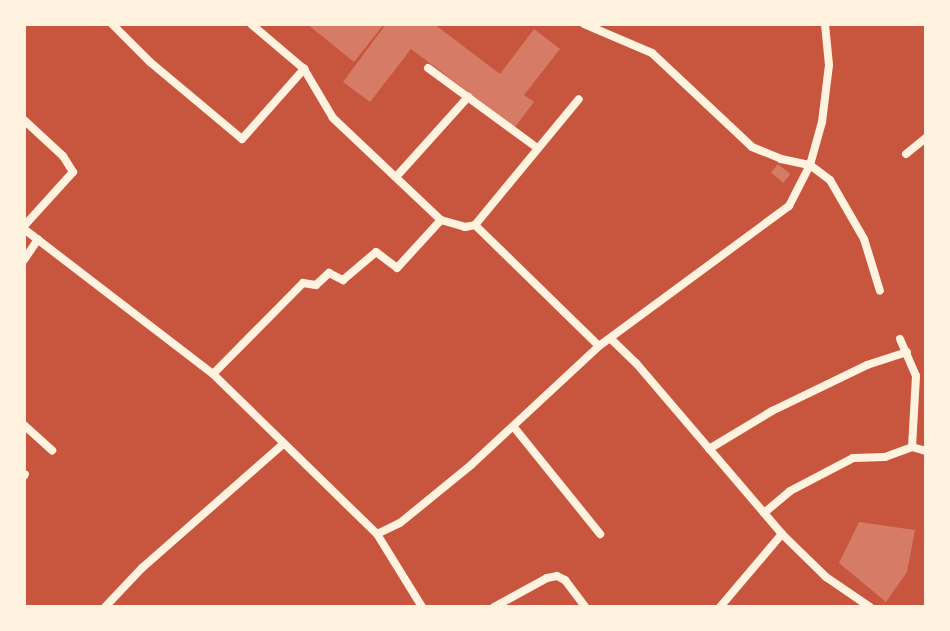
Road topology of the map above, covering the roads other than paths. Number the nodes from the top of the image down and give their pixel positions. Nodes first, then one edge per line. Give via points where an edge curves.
1 (112, 24) edge
2 (251, 24) edge
3 (584, 24) edge
4 (825, 24) edge
5 (428, 68) dead end
6 (304, 69) junction
7 (468, 97) junction
8 (579, 99) dead end
9 (24, 120) edge
10 (926, 138) edge
11 (536, 147) junction
12 (906, 154) dead end
13 (810, 165) junction
14 (396, 177) junction
15 (441, 220) junction
16 (475, 225) junction
17 (24, 227) edge
18 (38, 239) junction
19 (24, 260) edge
20 (880, 291) dead end
21 (611, 339) junction
22 (900, 339) dead end
23 (599, 346) junction
24 (907, 352) junction
25 (213, 374) junction
26 (24, 425) edge
27 (513, 426) junction
28 (282, 445) junction
29 (912, 447) junction
30 (709, 449) junction
31 (52, 450) dead end
32 (926, 451) edge
33 (764, 513) junction
34 (377, 534) junction
35 (600, 534) dead end
36 (782, 534) junction
37 (105, 607) edge
38 (422, 607) edge
39 (494, 607) edge
40 (585, 607) edge
41 (720, 607) edge
42 (870, 607) edge

1 - 6 street via 242,139
2 - 6 street
3 - 13 street via 652,53 752,147
4 - 13 street via 827,95
5 - 7 street
6 - 14 street via 333,118
7 - 11 street
7 - 14 street
8 - 11 street
9 - 17 street via 73,172
10 - 12 street
11 - 16 street
13 - 20 street via 830,180 857,225
13 - 21 street via 789,206
14 - 15 street
15 - 16 street
15 - 25 street via 397,268 376,252 343,280 329,273 316,285 303,283
16 - 23 street
17 - 18 street
18 - 19 street
18 - 25 street
21 - 23 street
21 - 30 street
22 - 24 street
23 - 27 street
24 - 29 street via 916,376
24 - 30 street via 867,365 772,411
25 - 28 street
26 - 31 street
27 - 34 street via 400,523
27 - 35 street
28 - 34 street
28 - 37 street
29 - 32 street
29 - 33 street via 885,457 853,458 790,491
30 - 33 street
33 - 36 street
34 - 38 street
36 - 41 street
36 - 42 street via 826,577
39 - 40 street via 557,576

